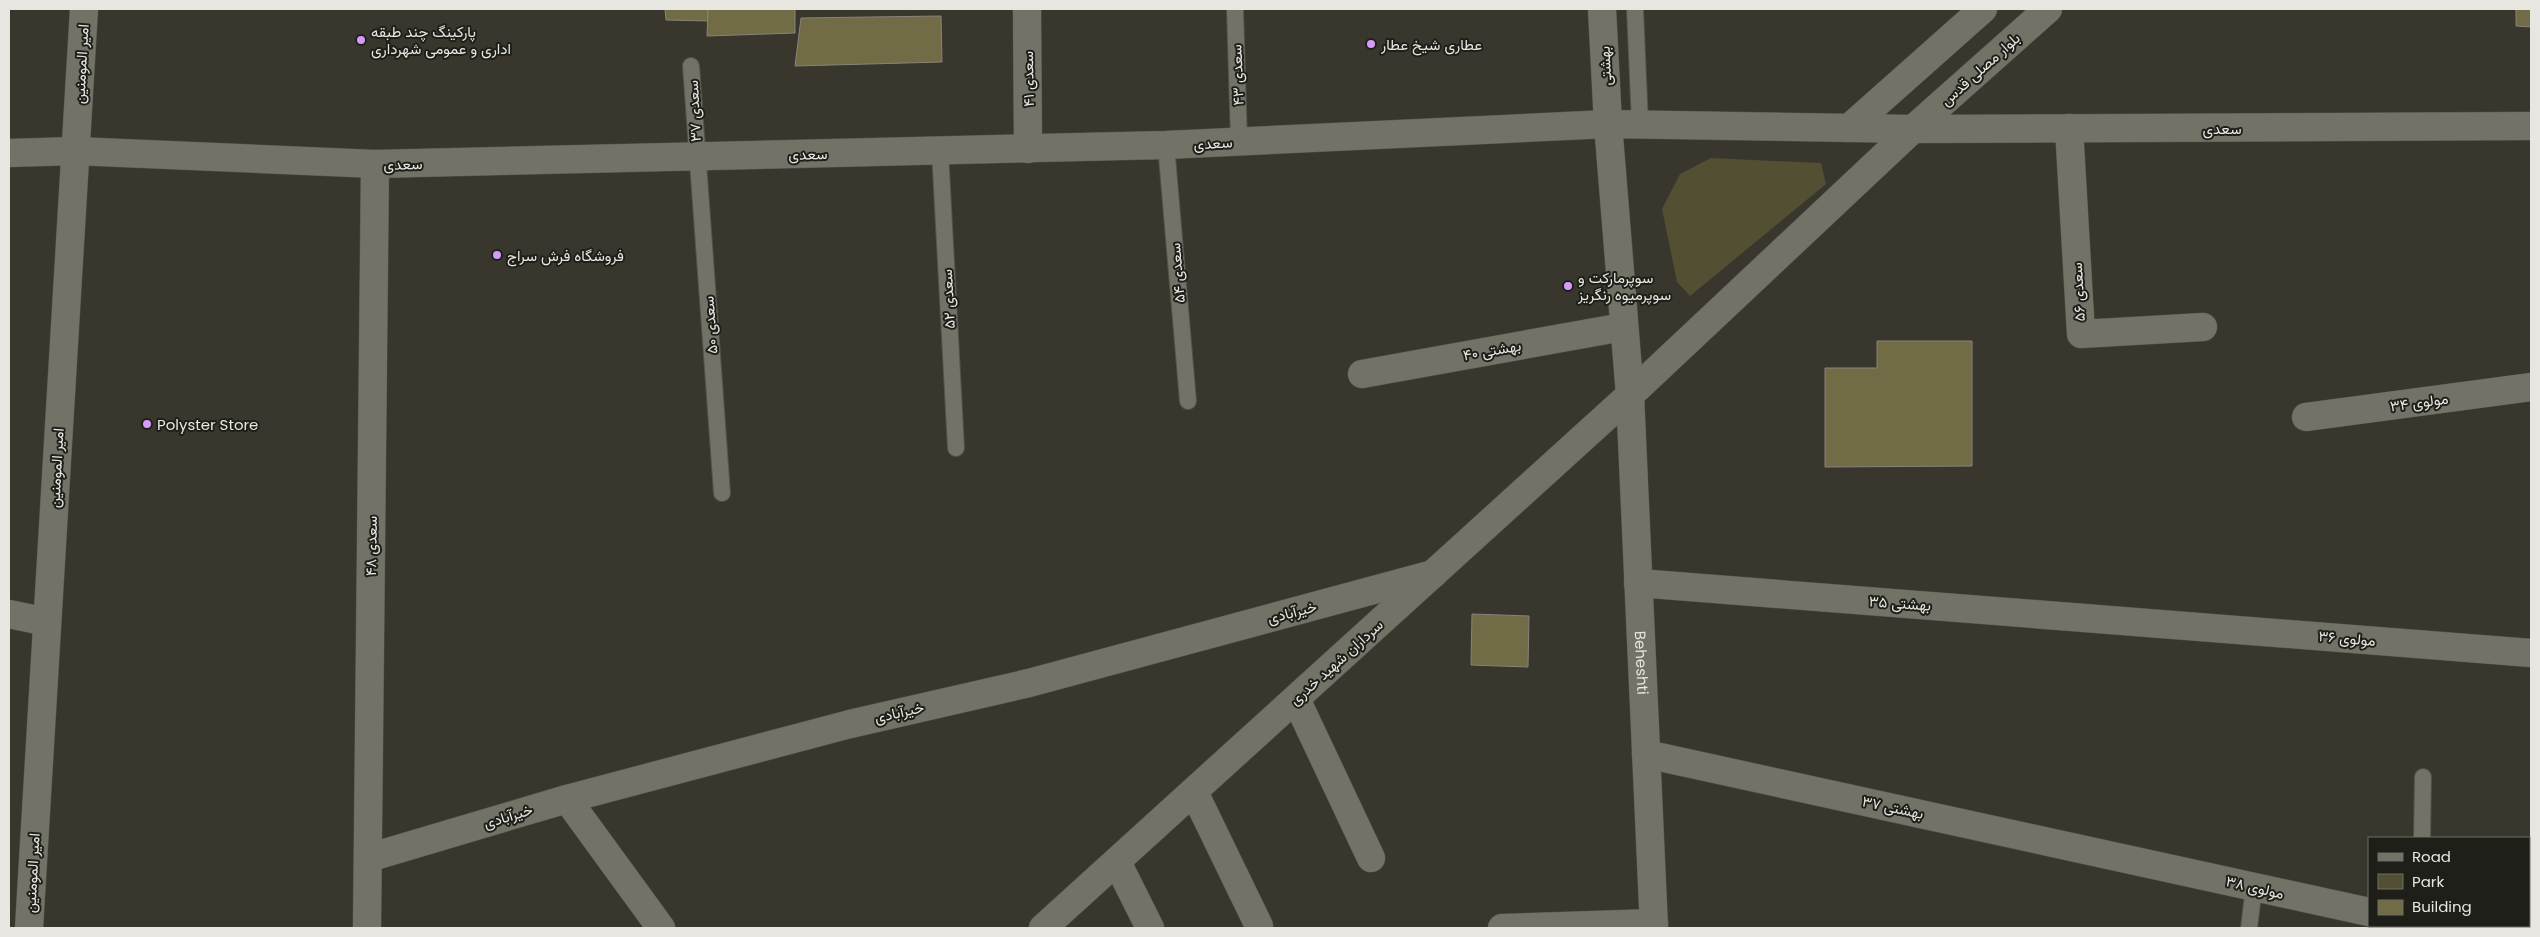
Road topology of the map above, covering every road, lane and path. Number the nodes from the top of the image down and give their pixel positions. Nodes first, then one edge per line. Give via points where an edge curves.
1 (84, 9) edge
2 (1027, 9) edge
3 (1235, 9) edge
4 (1602, 9) edge
5 (1635, 9) edge
6 (1983, 9) edge
7 (2048, 9) edge
8 (692, 66) dead end
9 (1608, 124) junction
10 (1640, 124) junction
11 (2531, 126) edge
12 (1849, 128) junction
13 (2069, 128) junction
14 (1913, 129) junction
15 (1239, 141) junction
16 (1166, 145) junction
17 (1028, 149) junction
18 (76, 151) junction
19 (940, 151) junction
20 (9, 153) edge
21 (697, 157) junction
22 (375, 164) junction
23 (2203, 326) dead end
24 (1623, 327) junction
25 (1362, 374) dead end
26 (2531, 386) edge
27 (1630, 395) junction
28 (1188, 401) dead end
29 (2306, 417) dead end
30 (956, 448) dead end
31 (722, 493) dead end
32 (1433, 574) junction
33 (1638, 583) junction
34 (9, 614) edge
35 (47, 622) junction
36 (2162, 624) joint
37 (2531, 653) edge
38 (1296, 699) junction
39 (1646, 754) junction
40 (2423, 777) dead end
41 (1194, 792) junction
42 (567, 799) junction
43 (2422, 837) edge
44 (368, 858) junction
45 (1371, 858) dead end
46 (2140, 861) joint
47 (1117, 862) junction
48 (2254, 887) junction
49 (2368, 912) edge
50 (1259, 926) dead end
51 (1654, 926) edge
52 (29, 928) edge
53 (367, 928) edge
54 (661, 928) edge
55 (1044, 928) edge
56 (1150, 928) edge
57 (1502, 928) edge
58 (2249, 928) edge

1 - 18 street, امیر المومنین
2 - 17 street, سعدی ۴۱
3 - 15 lane, سعدی ۴۳
4 - 9 street, بهشتی
5 - 10 lane
6 - 12 street
7 - 14 street, بلوار مصلی قدس
8 - 21 lane, سعدی ۳۷
9 - 10 street, سعدی
9 - 15 street, سعدی
9 - 24 street, بهشتی
10 - 12 street, سعدی
11 - 13 street, سعدی
12 - 14 street, سعدی
13 - 14 street, سعدی
13 - 23 street, سعدی ۵۶ via 2080,334
14 - 27 street, بلوار مصلی قدس
15 - 16 street, سعدی
16 - 17 street, سعدی
16 - 28 lane, سعدی ۵۴
17 - 19 street, سعدی
18 - 20 street, سعدی
18 - 22 street, سعدی
18 - 35 street, امیر المومنین
19 - 21 street, سعدی
19 - 30 lane, سعدی ۵۲
21 - 22 street, سعدی
21 - 31 lane, سعدی ۵۰
22 - 44 street, سعدی ۴۸
24 - 25 street, بهشتی ۴۰
24 - 27 street, Beheshti
26 - 29 street, مولوی ۳۴
27 - 32 street, سرداران شهید خدری
27 - 33 street, Beheshti
32 - 38 street, سرداران شهید خدری
32 - 42 street, خیرآبادی via 1029,683 850,724
33 - 36 street, بهشتی ۳۵
33 - 39 street, Beheshti
34 - 35 street
35 - 52 street, امیر المومنین
36 - 37 street, مولوی ۳۶
38 - 41 street, سرداران شهید خدری
38 - 45 street
39 - 46 street, بهشتی ۳۷
39 - 51 street, Beheshti
40 - 43 lane
41 - 47 street, سرداران شهید خدری
41 - 50 street
42 - 44 street, خیرآبادی
42 - 54 street
44 - 53 street, سعدی ۴۸
46 - 48 street, مولوی ۳۸
47 - 55 street, سرداران شهید خدری
47 - 56 street
48 - 49 street, مولوی ۳۸
48 - 58 lane
51 - 57 street

